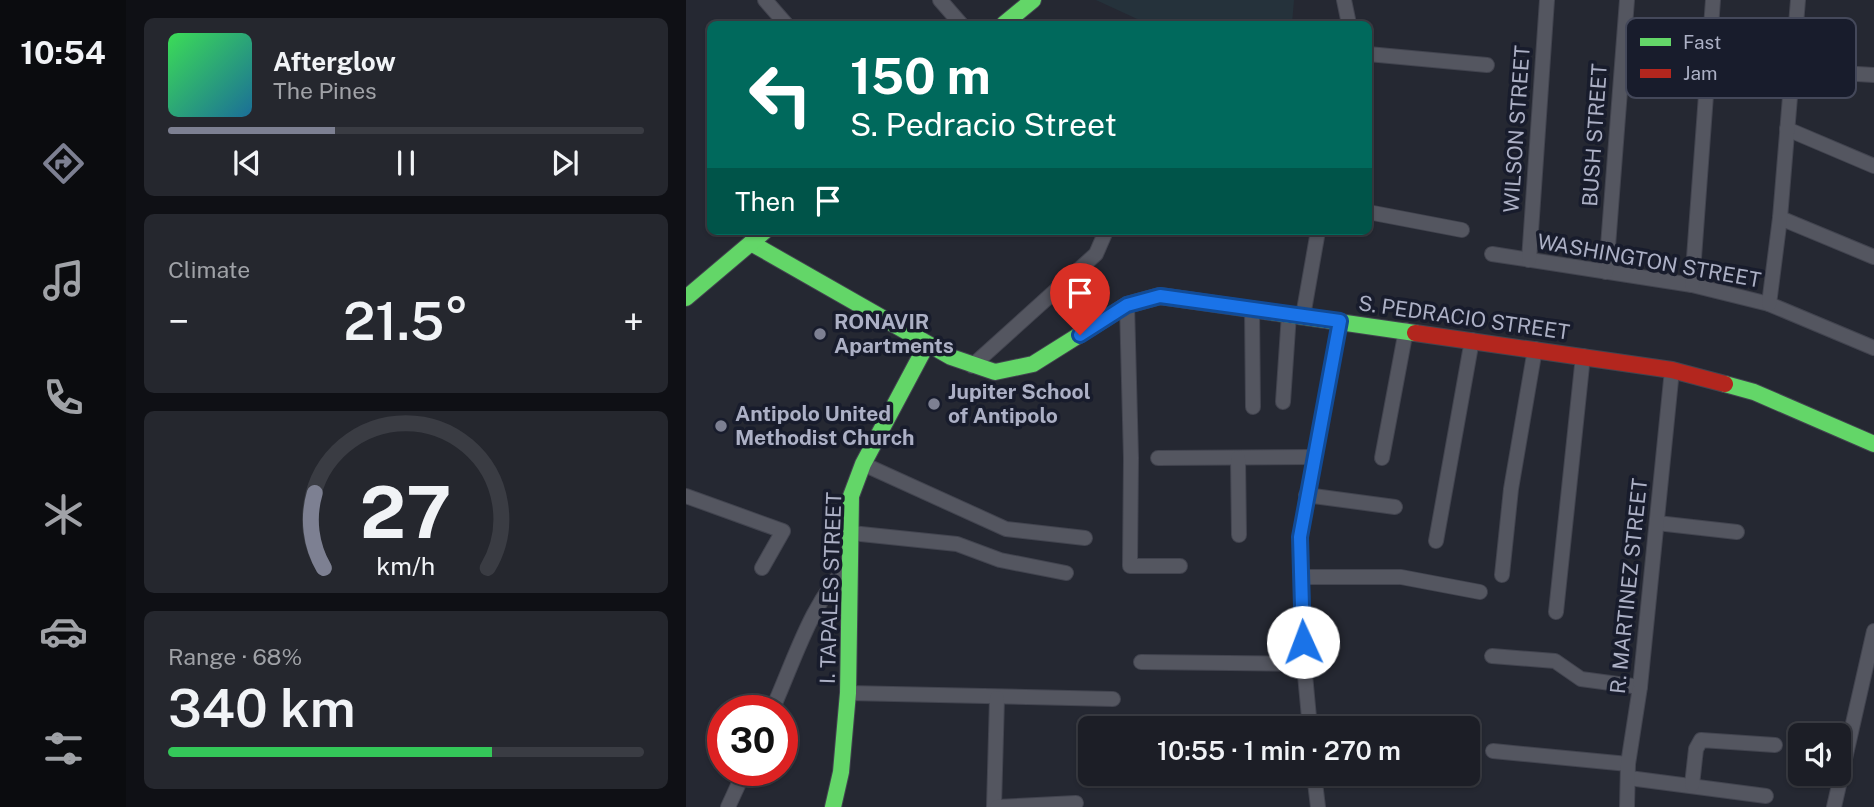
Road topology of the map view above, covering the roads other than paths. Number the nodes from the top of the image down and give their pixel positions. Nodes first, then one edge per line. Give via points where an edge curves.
1 (765, 0) edge
2 (940, 0) edge
3 (1033, 0) edge
4 (1344, 0) edge
5 (1547, 0) edge
6 (1627, 0) edge
7 (1713, 0) edge
8 (1798, 0) edge
9 (1712, 18) edge
10 (1796, 18) edge
11 (783, 21) edge
12 (958, 21) edge
13 (1008, 21) edge
14 (1348, 21) edge
15 (1372, 54) edge
16 (1487, 65) dead end
17 (1856, 74) edge
18 (1874, 75) edge
19 (1706, 98) edge
20 (1789, 98) edge
21 (1787, 129) junction
22 (1874, 166) edge
23 (1372, 213) edge
24 (1780, 218) junction
25 (1462, 230) dead end
26 (760, 235) edge
27 (1105, 235) edge
28 (1317, 235) edge
29 (751, 243) junction
30 (1492, 254) dead end
31 (1874, 257) edge
32 (1529, 260) junction
33 (1606, 272) junction
34 (1692, 285) junction
35 (686, 298) edge
36 (1769, 304) junction
37 (1127, 305) junction
38 (1252, 308) junction
39 (1296, 315) junction
40 (1340, 321) junction
41 (1406, 330) junction
42 (1472, 340) junction
43 (927, 344) junction
44 (1874, 348) edge
45 (1535, 349) junction
46 (1583, 356) junction
47 (972, 366) junction
48 (1672, 370) junction
49 (1283, 402) dead end
50 (1253, 407) dead end
51 (1874, 444) edge
52 (1315, 457) junction
53 (1158, 458) dead end
54 (1238, 458) junction
55 (1382, 458) dead end
56 (863, 464) junction
57 (1306, 495) junction
58 (686, 496) edge
59 (1395, 507) dead end
60 (1657, 523) junction
61 (1737, 532) dead end
62 (851, 533) junction
63 (1239, 535) dead end
64 (1085, 538) dead end
65 (1436, 541) dead end
66 (850, 564) junction
67 (1180, 566) dead end
68 (762, 568) dead end
69 (1066, 573) dead end
70 (1502, 575) dead end
71 (1301, 577) junction
72 (1480, 592) dead end
73 (1556, 612) dead end
74 (1874, 631) edge
75 (1492, 656) dead end
76 (1140, 662) dead end
77 (1304, 664) junction
78 (1640, 687) junction
79 (848, 694) junction
80 (779, 695) edge
81 (997, 698) junction
82 (1113, 699) dead end
83 (1309, 716) edge
84 (1774, 746) dead end
85 (1493, 751) dead end
86 (1629, 771) junction
87 (1692, 785) junction
88 (738, 786) edge
89 (1315, 786) edge
90 (1766, 796) dead end
91 (1076, 803) dead end
92 (728, 807) edge
93 (833, 807) edge
94 (996, 807) edge
95 (1318, 807) edge
96 (1627, 807) edge
97 (1834, 807) edge

1 - 11 street
2 - 12 street
3 - 13 street
4 - 14 street
5 - 32 street, WILSON STREET
6 - 33 street, BUSH STREET
7 - 9 street
8 - 10 street
15 - 16 street
17 - 18 street
19 - 34 street
20 - 21 street
21 - 22 street
21 - 24 street
23 - 25 street
24 - 31 street
24 - 36 street
26 - 29 street
27 - 47 street via 1096,254
28 - 39 street
29 - 35 street
29 - 43 street, S. PEDRACIO STREET
30 - 32 street, WASHINGTON STREET
32 - 33 street, WASHINGTON STREET
33 - 34 street, WASHINGTON STREET
34 - 36 street, WASHINGTON STREET
36 - 44 street, WASHINGTON STREET
37 - 38 street, S. PEDRACIO STREET via 1160,296
37 - 47 street, S. PEDRACIO STREET via 1033,364 995,372
37 - 67 street via 1130,566
38 - 39 street, S. PEDRACIO STREET
38 - 50 street
39 - 40 street, S. PEDRACIO STREET
39 - 49 street
40 - 41 street, S. PEDRACIO STREET
40 - 52 street
41 - 42 street, S. PEDRACIO STREET
41 - 55 street
42 - 45 street, S. PEDRACIO STREET
42 - 65 street
43 - 47 street, S. PEDRACIO STREET
43 - 56 street, I. TAPALES STREET
45 - 46 street, S. PEDRACIO STREET
45 - 70 street via 1511,489
46 - 48 street, S. PEDRACIO STREET
46 - 73 street
48 - 51 street, S. PEDRACIO STREET via 1754,392
48 - 60 street, R. MARTINEZ STREET
52 - 54 street
52 - 57 street
53 - 54 street
54 - 63 street
56 - 62 street, I. TAPALES STREET via 852,496
56 - 64 street via 1006,528
57 - 59 street
57 - 71 street
58 - 68 street via 783,531
60 - 61 street
60 - 78 street, R. MARTINEZ STREET
62 - 66 street, I. TAPALES STREET
62 - 69 street via 957,544 1000,560
66 - 79 street, I. TAPALES STREET
66 - 80 street via 835,578
71 - 72 street via 1401,577
71 - 77 street
74 - 97 street
75 - 78 street via 1555,661 1581,680
76 - 77 street
77 - 83 street
78 - 86 street, R. MARTINEZ STREET
79 - 81 street
79 - 93 street, I. TAPALES STREET
81 - 82 street
81 - 94 street
84 - 87 street via 1701,740
85 - 86 street
86 - 87 street
86 - 96 street, R. MARTINEZ STREET
87 - 90 street
88 - 92 street
89 - 95 street
91 - 94 street

